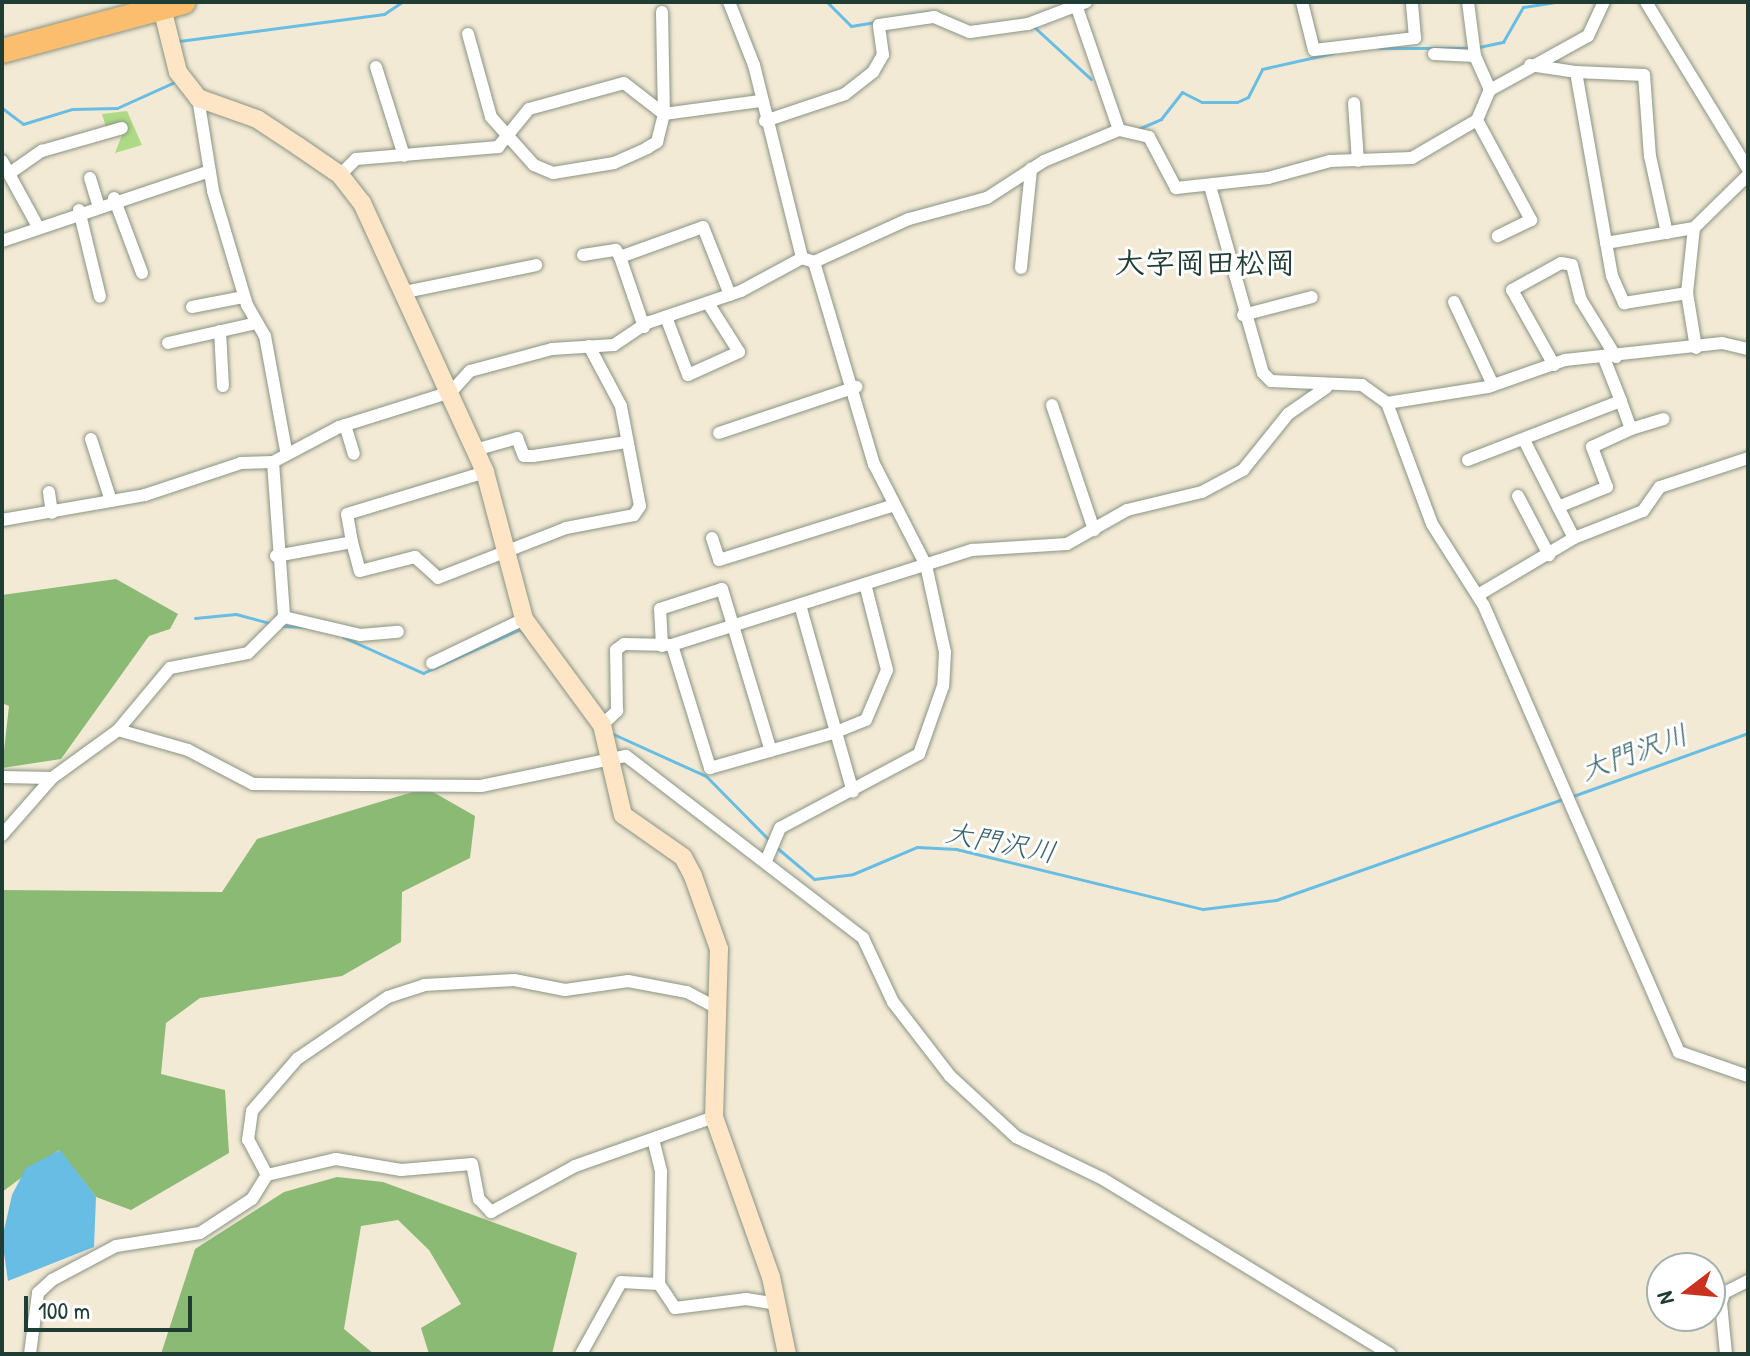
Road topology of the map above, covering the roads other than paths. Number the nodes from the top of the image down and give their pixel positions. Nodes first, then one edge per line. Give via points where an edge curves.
1 (729, 2) edge
2 (1302, 2) edge
3 (1412, 2) edge
4 (1468, 2) edge
5 (1604, 2) edge
6 (1646, 2) edge
7 (169, 4) edge
8 (1081, 4) edge
9 (1043, 8) edge
10 (662, 12) dead end
11 (468, 34) dead end
12 (2, 51) edge
13 (1475, 51) junction
14 (1434, 54) dead end
15 (1530, 65) junction
16 (376, 67) dead end
17 (1576, 72) junction
18 (1490, 90) junction
19 (198, 98) junction
20 (760, 101) junction
21 (1354, 103) dead end
22 (664, 114) junction
23 (1477, 120) junction
24 (765, 121) junction
25 (122, 128) dead end
26 (1119, 130) junction
27 (512, 135) junction
28 (404, 156) junction
29 (2, 161) edge
30 (1358, 161) junction
31 (1031, 169) junction
32 (1748, 169) edge
33 (210, 171) junction
34 (10, 173) junction
35 (340, 175) junction
36 (1748, 175) edge
37 (90, 178) dead end
38 (1210, 186) junction
39 (114, 198) junction
40 (98, 204) junction
41 (79, 210) junction
42 (37, 225) junction
43 (1694, 228) junction
44 (1667, 233) junction
45 (1498, 236) dead end
46 (2, 241) edge
47 (1606, 243) junction
48 (583, 255) dead end
49 (620, 257) junction
50 (808, 260) junction
51 (536, 265) dead end
52 (1021, 268) dead end
53 (142, 273) dead end
54 (405, 292) junction
55 (1687, 293) junction
56 (730, 295) junction
57 (100, 297) dead end
58 (244, 297) junction
59 (1312, 297) dead end
60 (1454, 302) dead end
61 (708, 303) junction
62 (192, 307) dead end
63 (1243, 315) junction
64 (666, 317) junction
65 (257, 323) junction
66 (644, 327) junction
67 (220, 331) junction
68 (168, 343) dead end
69 (589, 346) junction
70 (1696, 348) junction
71 (1748, 349) edge
72 (1610, 358) junction
73 (1554, 365) junction
74 (1493, 385) junction
75 (223, 386) dead end
76 (856, 387) junction
77 (1327, 387) junction
78 (451, 392) junction
79 (1621, 401) junction
80 (1387, 403) junction
81 (1052, 405) dead end
82 (1664, 419) dead end
83 (345, 425) junction
84 (1631, 429) junction
85 (719, 433) dead end
86 (91, 439) dead end
87 (1524, 440) junction
88 (627, 442) junction
89 (286, 450) junction
90 (475, 450) junction
91 (354, 454) dead end
92 (1748, 458) edge
93 (1468, 460) dead end
94 (273, 462) junction
95 (485, 472) junction
96 (49, 492) dead end
97 (1518, 496) dead end
98 (111, 501) junction
99 (895, 505) junction
100 (1558, 507) junction
101 (52, 513) junction
102 (2, 520) edge
103 (1094, 530) junction
104 (712, 538) dead end
105 (1574, 538) junction
106 (352, 542) junction
107 (503, 552) junction
108 (1549, 555) junction
109 (276, 556) junction
110 (926, 565) junction
111 (865, 584) junction
112 (1478, 595) junction
113 (800, 605) junction
114 (284, 617) junction
115 (524, 619) junction
116 (735, 625) junction
117 (398, 632) dead end
118 (667, 646) junction
119 (432, 663) dead end
120 (602, 725) junction
121 (118, 730) junction
122 (836, 732) junction
123 (771, 751) junction
124 (615, 758) junction
125 (2, 777) edge
126 (52, 778) junction
127 (853, 792) junction
128 (2, 835) edge
129 (769, 852) junction
130 (717, 1008) junction
131 (1748, 1076) edge
132 (714, 1117) junction
133 (653, 1139) junction
134 (267, 1175) junction
135 (1748, 1281) edge
136 (659, 1284) junction
137 (778, 1304) junction
138 (30, 1354) edge
139 (581, 1354) edge
140 (787, 1354) edge
141 (1390, 1354) edge
142 (1726, 1354) edge

1 - 20 street
2 - 3 street via 1314,50 1415,38
4 - 13 street
5 - 15 street via 1588,36
6 - 32 street
7 - 12 highway
7 - 19 street via 178,72
8 - 9 street
8 - 26 street
9 - 24 street via 1030,23 963,32 925,17 879,25 883,55 873,72 845,94
10 - 22 street
11 - 27 street via 491,117
13 - 14 street
13 - 18 street
15 - 17 street
15 - 18 street
16 - 28 street
17 - 44 street via 1644,75 1650,156
17 - 47 street
18 - 23 street
19 - 33 street
19 - 35 street via 257,119
20 - 22 street
20 - 24 street
21 - 30 street
22 - 27 street via 624,83 529,109
22 - 27 street via 657,142 568,174 534,165
23 - 30 street via 1427,153
23 - 45 street via 1531,220
24 - 50 street
25 - 34 street via 42,151
26 - 31 street
26 - 38 street via 1149,137 1176,188
27 - 28 street via 498,147
28 - 35 street via 356,159
29 - 34 street
30 - 38 street
31 - 50 street via 987,198 909,219
31 - 52 street
33 - 39 street
33 - 58 street
34 - 42 street
35 - 54 street
36 - 43 street
37 - 40 street
38 - 63 street
39 - 40 street
39 - 53 street
40 - 41 street
41 - 42 street
41 - 57 street
42 - 46 street
43 - 44 street
43 - 55 street
44 - 47 street
47 - 55 street via 1624,303
48 - 49 street via 616,250
49 - 56 street via 703,227
49 - 66 street
50 - 56 street
50 - 76 street
51 - 54 street
54 - 78 street
55 - 70 street
56 - 61 street
58 - 62 street
58 - 65 street
59 - 63 street
60 - 74 street
61 - 64 street
61 - 64 street via 739,352 688,375
63 - 77 street via 1271,381
64 - 66 street
65 - 67 street
65 - 89 street
66 - 69 street via 614,345
67 - 68 street
67 - 75 street
69 - 78 street via 470,371
69 - 88 street via 616,388
70 - 71 street via 1722,343
70 - 72 street
72 - 73 street
72 - 73 street via 1581,300 1572,265 1561,263 1512,290
72 - 79 street
73 - 74 street
74 - 80 street
76 - 85 street
76 - 99 street via 874,464
77 - 80 street via 1362,385
77 - 103 street via 1288,414 1243,470 1202,492 1127,510
78 - 83 street
78 - 90 street
79 - 84 street
79 - 87 street
80 - 112 street via 1432,524
81 - 103 street
82 - 84 street
83 - 89 street
83 - 91 street
84 - 100 street via 1592,447 1607,487
86 - 98 street
87 - 93 street
87 - 100 street
88 - 90 street via 524,456 517,438
88 - 107 street via 640,506 634,515 575,525
89 - 94 street
90 - 95 street
92 - 105 street via 1660,487 1643,511
94 - 98 street via 241,463
94 - 109 street
95 - 106 street via 347,514
95 - 107 street
96 - 101 street
97 - 108 street
98 - 101 street
99 - 104 street via 719,560
99 - 110 street
100 - 105 street
101 - 102 street
103 - 110 street via 1067,544 1000,546
105 - 108 street
106 - 107 street via 360,571 415,557 426,562 431,579
106 - 109 street
107 - 115 street
108 - 112 street
109 - 114 street
110 - 111 street
110 - 127 street via 945,652 936,720 919,754
111 - 113 street
111 - 122 street via 887,670 866,720
112 - 131 street via 1679,1052
113 - 116 street
113 - 122 street
114 - 117 street via 360,635
114 - 121 street via 248,653 170,668
115 - 119 street
115 - 120 street
116 - 118 street
116 - 118 street via 722,589 660,609
116 - 123 street
118 - 120 street via 616,650 617,711
118 - 123 street via 710,768
120 - 124 street
121 - 124 street via 188,750 253,784 367,780 443,789
121 - 126 street
122 - 123 street
122 - 127 street
124 - 129 street via 626,756
124 - 130 street via 623,815 683,857 693,876 719,949
125 - 126 street
126 - 128 street
127 - 129 street via 777,834
129 - 141 street via 792,887 863,938 893,1002 950,1076 1016,1137 1103,1179
130 - 132 street
130 - 134 street via 687,992 628,981 565,990 514,980 403,990 297,1059 269,1086 246,1123
132 - 133 street
132 - 137 street
133 - 134 street via 575,1166 491,1212 479,1199 472,1164 401,1170 336,1159
133 - 136 street via 661,1172
134 - 138 street via 252,1199 200,1233 116,1246 52,1280 35,1303
135 - 142 street via 1724,1293
136 - 137 street via 675,1308 746,1299
136 - 139 street via 621,1282
137 - 140 street

